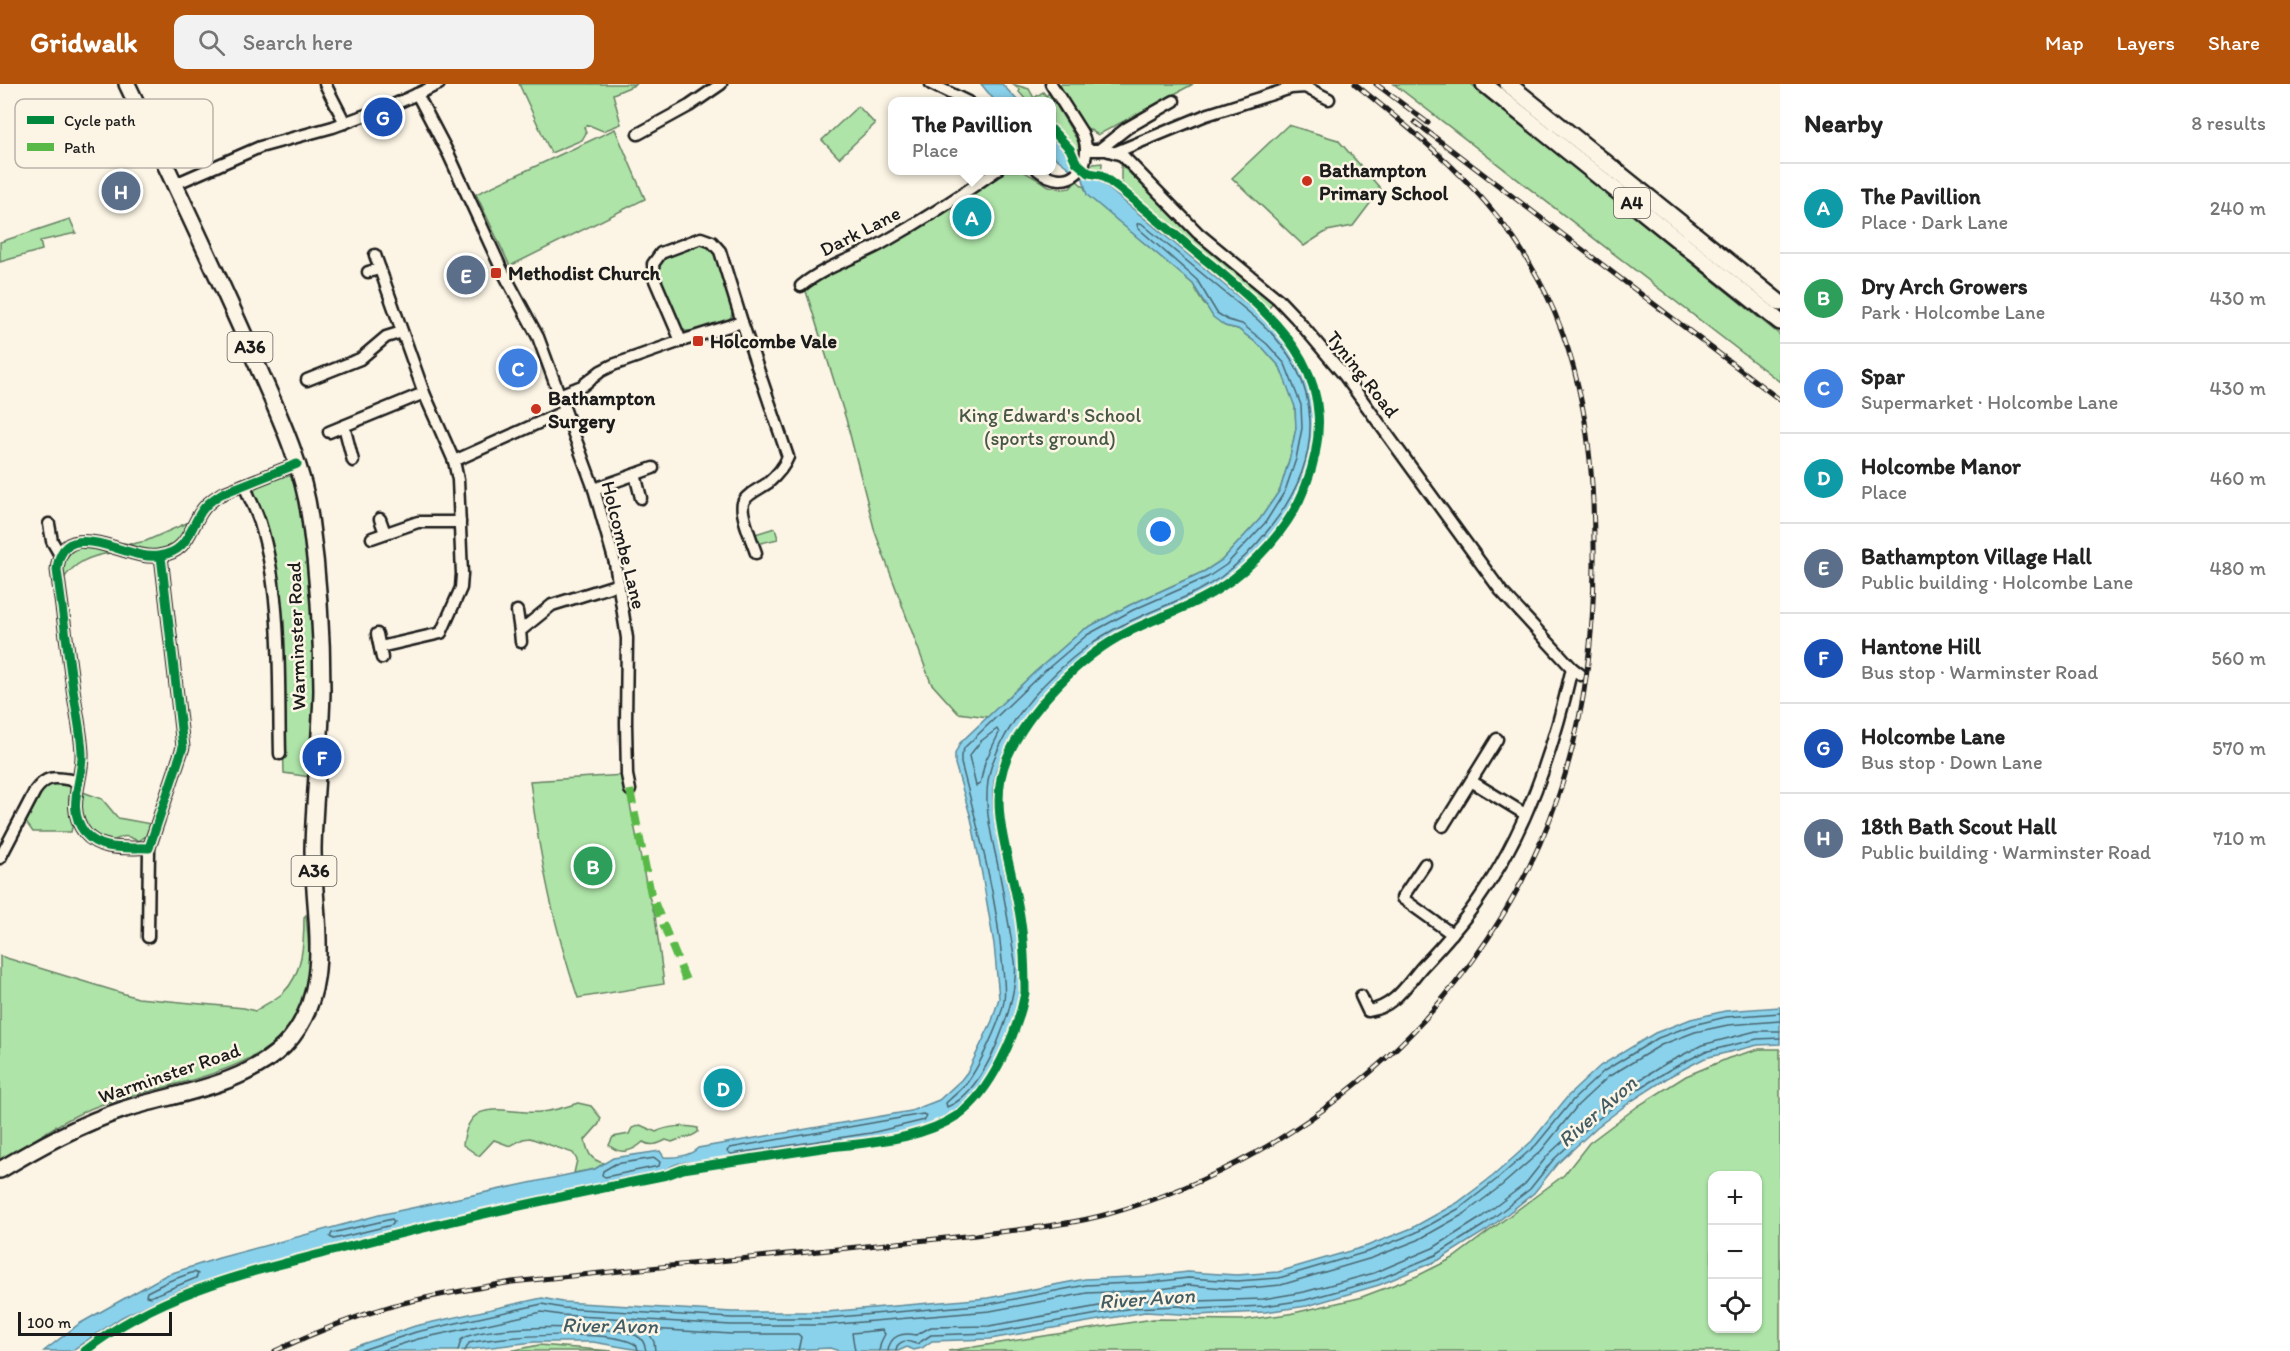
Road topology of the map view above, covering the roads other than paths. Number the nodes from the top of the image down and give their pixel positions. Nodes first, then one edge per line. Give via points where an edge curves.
1 (127, 84) edge
2 (325, 84) edge
3 (439, 84) edge
4 (722, 84) edge
5 (931, 84) edge
6 (1051, 84) edge
7 (1484, 84) edge
8 (1508, 84) edge
9 (417, 94) junction
10 (958, 97) edge
11 (134, 99) edge
12 (1329, 99) dead end
13 (1174, 101) dead end
14 (345, 123) junction
15 (638, 134) dead end
16 (1116, 152) junction
17 (1091, 153) junction
18 (168, 168) edge
19 (212, 168) edge
20 (213, 168) edge
21 (991, 175) edge
22 (1043, 175) edge
23 (176, 184) junction
24 (375, 255) dead end
25 (380, 269) junction
26 (368, 272) dead end
27 (801, 286) dead end
28 (1780, 303) edge
29 (742, 322) junction
30 (1780, 322) edge
31 (402, 332) junction
32 (681, 341) junction
33 (307, 380) dead end
34 (424, 393) junction
35 (559, 394) junction
36 (565, 411) junction
37 (344, 426) junction
38 (329, 432) dead end
39 (353, 460) dead end
40 (454, 461) junction
41 (297, 464) junction
42 (653, 468) dead end
43 (635, 474) junction
44 (244, 484) junction
45 (594, 489) junction
46 (641, 498) dead end
47 (380, 519) dead end
48 (460, 522) junction
49 (49, 524) dead end
50 (385, 533) junction
51 (372, 538) dead end
52 (756, 553) dead end
53 (60, 555) junction
54 (160, 556) junction
55 (619, 584) junction
56 (517, 611) dead end
57 (377, 634) dead end
58 (1497, 739) dead end
59 (280, 754) dead end
60 (77, 781) junction
61 (1471, 781) junction
62 (630, 790) dead end
63 (1525, 814) junction
64 (1443, 826) dead end
65 (149, 848) junction
66 (0, 858) edge
67 (1425, 864) dead end
68 (1452, 934) junction
69 (148, 937) dead end
70 (1361, 996) dead end
71 (0, 1170) edge

1 - 11 highway, Warminster Road / A36
2 - 14 street
3 - 9 street
4 - 15 street
5 - 10 street
6 - 17 street
7 - 30 highway, A4
8 - 28 highway, A4
9 - 14 street
9 - 35 street, Holcombe Lane via 532,324
12 - 16 street via 1305,87 1291,88 1206,115
13 - 17 street
14 - 20 street via 260,147
16 - 17 street
16 - 63 street, Tyning Road via 1198,233 1295,317 1344,375 1501,591 1576,671 1542,776
17 - 22 street via 1074,175 1058,180
18 - 23 highway, Warminster Road / A36
19 - 23 street
21 - 27 street, Dark Lane via 879,245 813,276
23 - 41 highway, Warminster Road / A36
24 - 25 street
25 - 26 street
25 - 31 street
29 - 32 street
29 - 32 street via 720,251 701,238 661,253 653,264 654,278
29 - 52 street via 788,457 770,481 742,504
31 - 33 street via 386,337 360,359 334,365
31 - 34 street
32 - 35 street via 601,370 582,386
34 - 37 street
34 - 40 street
35 - 36 street, Holcombe Lane
36 - 40 street
36 - 45 street, Holcombe Lane
37 - 38 street
37 - 39 street
40 - 48 street
41 - 44 street
41 - 71 highway, Warminster Road / A36 via 310,515 322,690 313,851 318,972 302,1024 283,1047 249,1070 83,1125
42 - 43 street
43 - 45 street
43 - 46 street
44 - 54 street via 210,501 180,547
44 - 59 street via 269,558 277,619
45 - 55 street, Holcombe Lane
47 - 50 street
48 - 50 street via 418,522
48 - 57 street via 461,588 441,633 381,653
49 - 53 street
50 - 51 street
53 - 54 street via 73,543 86,541 146,558
53 - 60 street via 57,570 82,754
54 - 65 street via 183,747
55 - 56 street via 552,605 521,636
55 - 62 street, Holcombe Lane via 628,654 626,723
58 - 61 street
60 - 65 street via 79,823 95,843 104,847
60 - 66 street via 47,778 41,783
61 - 63 street
61 - 64 street
63 - 68 street, Tyning Road via 1502,864
65 - 69 street
67 - 68 street via 1402,898
68 - 70 street, Tyning Road via 1392,1002 1368,1011

